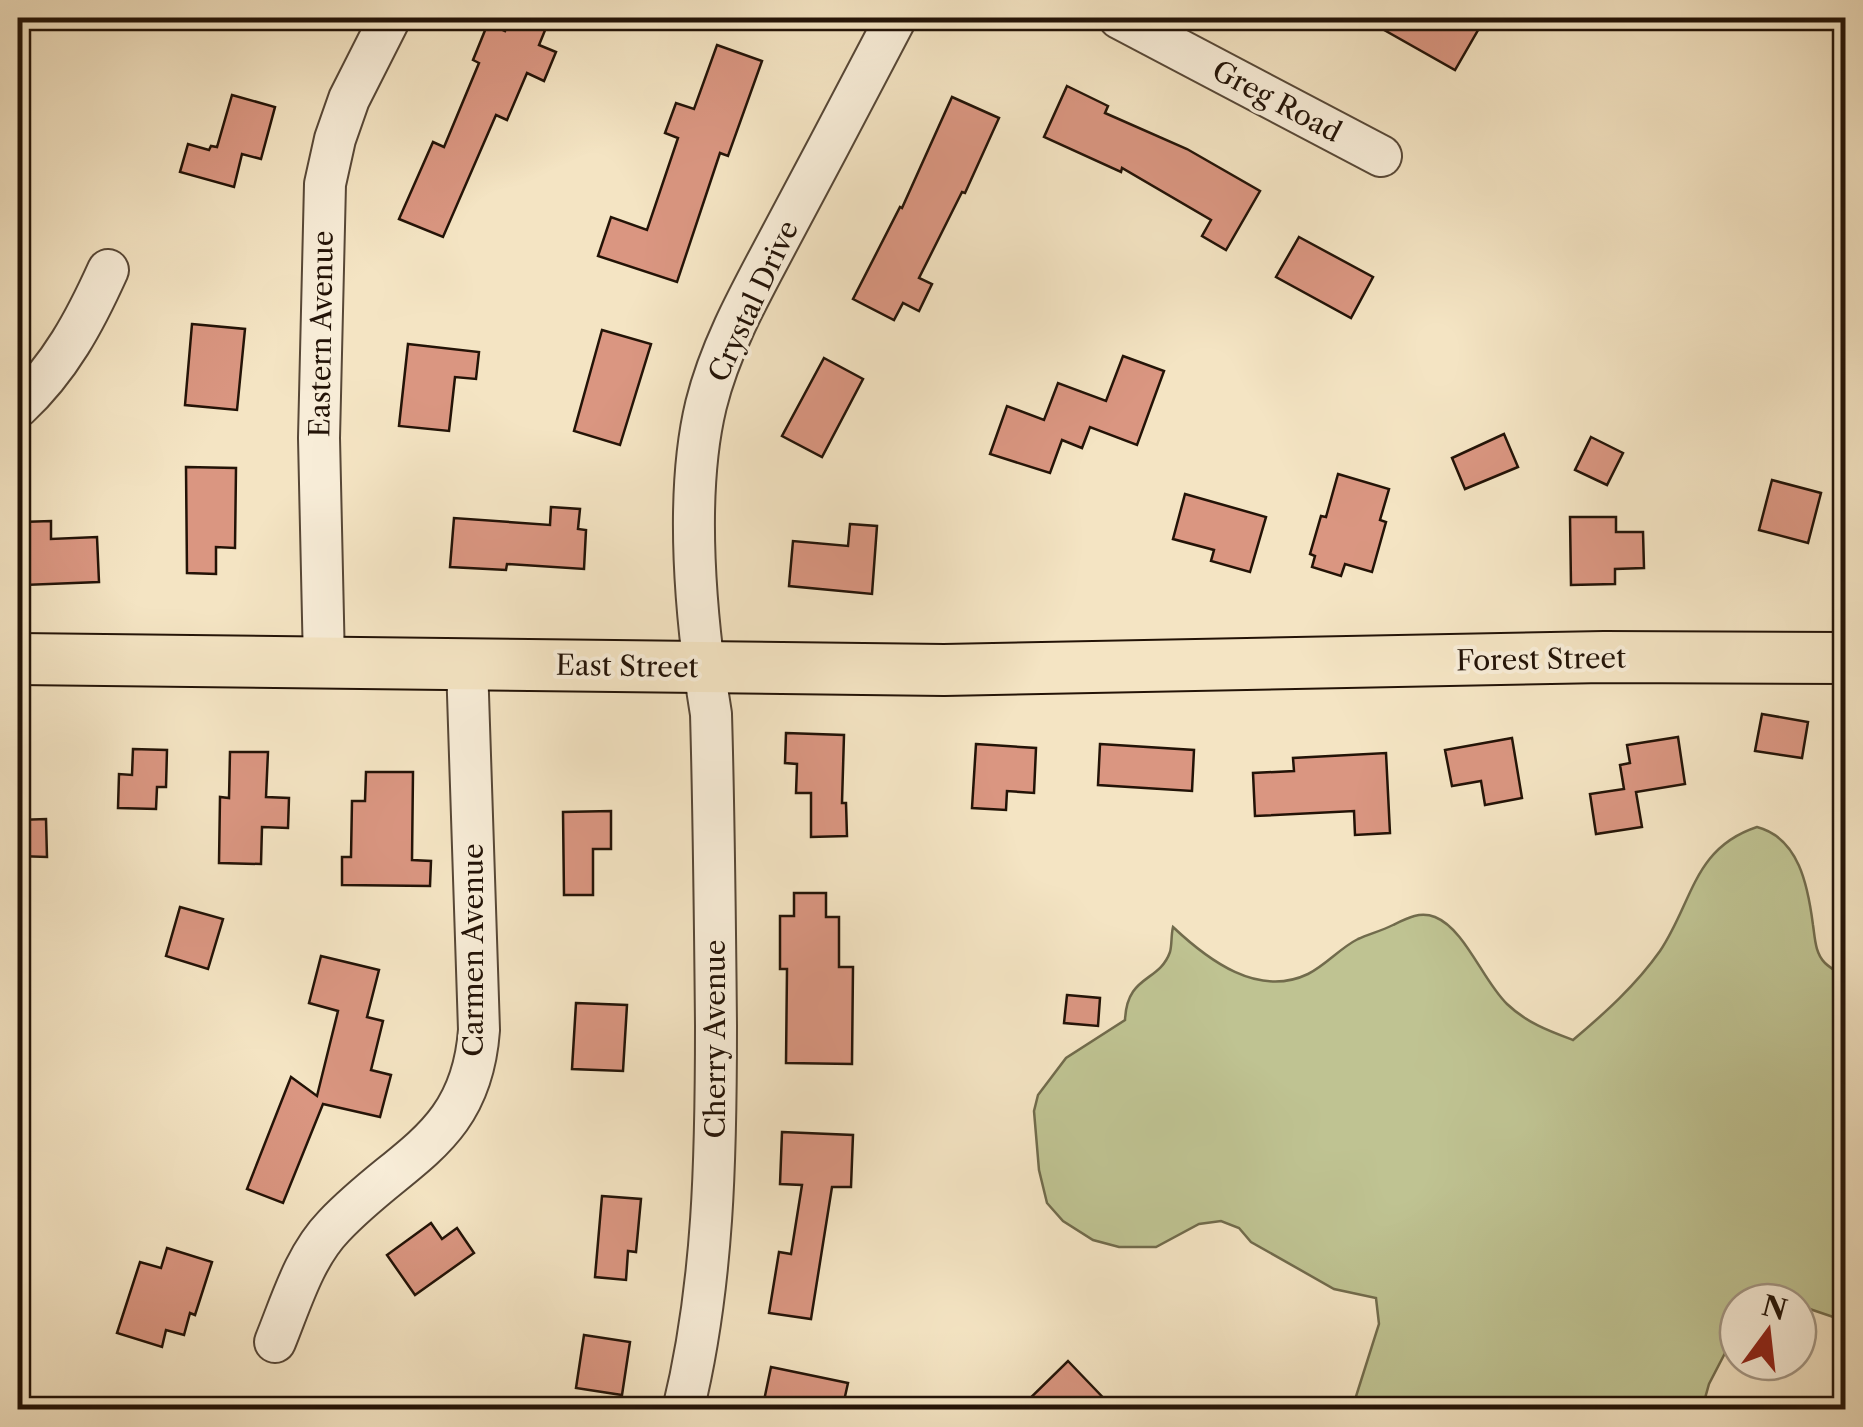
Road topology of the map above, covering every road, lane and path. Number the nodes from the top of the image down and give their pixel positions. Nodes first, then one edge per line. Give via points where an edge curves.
1 (390, 18) edge
2 (896, 18) edge
3 (1119, 18) edge
4 (1381, 156) dead end
5 (108, 270) dead end
6 (18, 407) edge
7 (1846, 658) edge
8 (18, 659) edge
9 (324, 663) junction
10 (467, 664) junction
11 (1236, 666) joint
12 (703, 667) junction
13 (275, 1342) dead end
14 (683, 1410) edge

1 - 9 street, Eastern Avenue via 349,99 325,184 319,418
2 - 12 street, Crystal Drive via 745,306 707,402 696,470
3 - 4 street, Greg Road
5 - 6 street via 69,347
7 - 11 main road, Forest Street
8 - 9 main road, East Street
9 - 10 main road, East Street
10 - 12 main road, East Street
10 - 13 street, Carmen Avenue via 479,1030 469,1089 438,1134 332,1228 306,1266
11 - 12 main road, East Street
12 - 14 street, Cherry Avenue via 712,732 716,1122 706,1270

